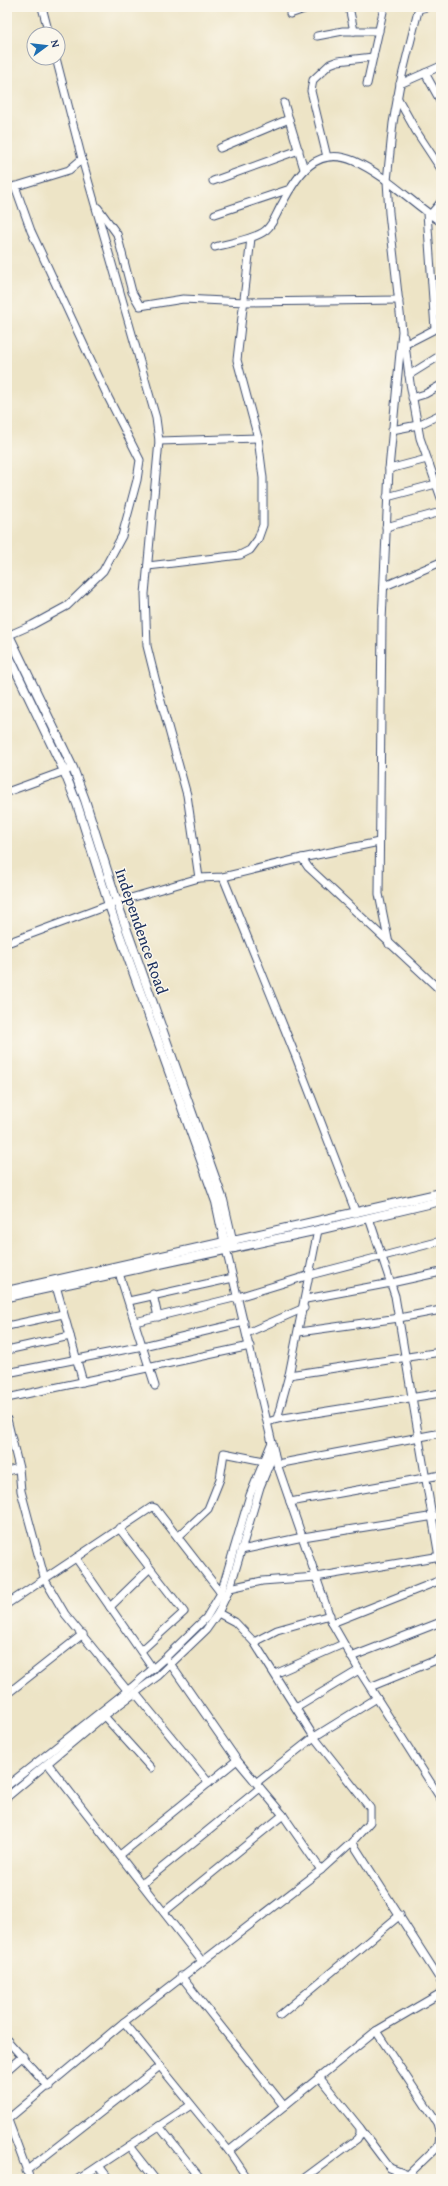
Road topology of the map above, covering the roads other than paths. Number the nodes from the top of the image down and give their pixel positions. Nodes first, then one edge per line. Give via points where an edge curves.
1 (42, 7) edge
2 (310, 7) edge
3 (349, 7) edge
4 (384, 7) edge
5 (427, 7) edge
6 (419, 8) edge
7 (290, 14) dead end
8 (48, 26) edge
9 (354, 31) junction
10 (379, 31) junction
11 (317, 36) dead end
12 (373, 58) junction
13 (58, 66) edge
14 (441, 66) edge
15 (426, 73) junction
16 (367, 84) dead end
17 (400, 84) junction
18 (398, 97) junction
19 (441, 102) edge
20 (284, 103) dead end
21 (289, 119) junction
22 (220, 148) dead end
23 (299, 150) junction
24 (327, 157) junction
25 (82, 159) junction
26 (304, 169) junction
27 (441, 169) edge
28 (213, 181) dead end
29 (387, 181) junction
30 (15, 186) junction
31 (7, 189) edge
32 (290, 189) junction
33 (441, 202) edge
34 (96, 206) junction
35 (215, 214) dead end
36 (428, 214) junction
37 (441, 222) edge
38 (251, 238) junction
39 (215, 247) dead end
40 (399, 300) junction
41 (245, 302) junction
42 (438, 327) edge
43 (402, 331) junction
44 (406, 344) junction
45 (441, 355) edge
46 (409, 375) junction
47 (441, 385) edge
48 (412, 398) junction
49 (441, 414) edge
50 (418, 425) junction
51 (392, 430) junction
52 (258, 438) junction
53 (159, 441) junction
54 (427, 459) junction
55 (389, 469) junction
56 (436, 484) junction
57 (387, 498) junction
58 (441, 498) edge
59 (441, 512) edge
60 (386, 527) junction
61 (441, 562) edge
62 (148, 566) junction
63 (385, 586) junction
64 (8, 634) edge
65 (7, 652) edge
66 (73, 768) junction
67 (64, 771) junction
68 (7, 792) edge
69 (379, 842) junction
70 (302, 858) junction
71 (223, 877) junction
72 (199, 878) junction
73 (113, 903) junction
74 (7, 943) edge
75 (389, 944) junction
76 (441, 991) edge
77 (441, 1193) edge
78 (441, 1201) edge
79 (356, 1213) junction
80 (368, 1218) junction
81 (318, 1230) junction
82 (441, 1241) edge
83 (229, 1245) junction
84 (382, 1258) junction
85 (441, 1272) edge
86 (120, 1273) junction
87 (310, 1275) junction
88 (234, 1278) junction
89 (391, 1283) junction
90 (56, 1286) junction
91 (7, 1291) edge
92 (153, 1294) junction
93 (7, 1297) edge
94 (238, 1297) junction
95 (306, 1299) junction
96 (129, 1301) junction
97 (304, 1308) junction
98 (441, 1310) edge
99 (63, 1314) junction
100 (158, 1317) junction
101 (399, 1318) junction
102 (135, 1322) junction
103 (244, 1322) junction
104 (7, 1326) edge
105 (299, 1332) junction
106 (247, 1333) junction
107 (70, 1336) junction
108 (143, 1346) junction
109 (250, 1346) junction
110 (7, 1350) edge
111 (441, 1352) edge
112 (405, 1358) junction
113 (75, 1359) junction
114 (150, 1367) junction
115 (7, 1374) edge
116 (290, 1375) junction
117 (83, 1382) junction
118 (155, 1386) dead end
119 (441, 1393) edge
120 (7, 1398) edge
121 (412, 1399) junction
122 (7, 1419) edge
123 (277, 1419) junction
124 (268, 1422) junction
125 (441, 1434) edge
126 (419, 1438) junction
127 (272, 1442) junction
128 (274, 1453) junction
129 (264, 1461) junction
130 (277, 1464) junction
131 (19, 1468) junction
132 (7, 1471) edge
133 (441, 1475) edge
134 (426, 1477) junction
135 (290, 1502) junction
136 (441, 1515) edge
137 (432, 1517) junction
138 (119, 1528) junction
139 (178, 1537) junction
140 (302, 1537) junction
141 (241, 1550) junction
142 (440, 1556) edge
143 (76, 1558) junction
144 (149, 1569) junction
145 (441, 1569) edge
146 (316, 1576) junction
147 (45, 1580) junction
148 (441, 1580) edge
149 (230, 1588) junction
150 (21, 1593) junction
151 (221, 1593) junction
152 (7, 1596) edge
153 (7, 1604) edge
154 (110, 1607) junction
155 (218, 1613) junction
156 (330, 1615) junction
157 (441, 1622) edge
158 (332, 1623) junction
159 (83, 1634) junction
160 (254, 1642) junction
161 (343, 1644) junction
162 (141, 1651) junction
163 (351, 1657) junction
164 (166, 1658) junction
165 (441, 1658) edge
166 (170, 1665) junction
167 (153, 1669) junction
168 (359, 1670) junction
169 (275, 1674) junction
170 (370, 1687) junction
171 (128, 1690) junction
172 (7, 1694) edge
173 (136, 1694) junction
174 (377, 1698) junction
175 (296, 1708) junction
176 (104, 1716) junction
177 (314, 1737) junction
178 (238, 1760) junction
179 (48, 1764) junction
180 (151, 1768) dead end
181 (209, 1783) junction
182 (258, 1785) junction
183 (7, 1786) edge
184 (7, 1797) edge
185 (441, 1798) edge
186 (283, 1815) junction
187 (352, 1842) junction
188 (120, 1855) junction
189 (321, 1870) junction
190 (142, 1884) junction
191 (164, 1912) junction
192 (400, 1915) junction
193 (201, 1960) junction
194 (181, 1976) junction
195 (441, 1981) edge
196 (441, 1993) edge
197 (280, 2014) dead end
198 (124, 2022) junction
199 (376, 2031) junction
200 (7, 2040) edge
201 (23, 2056) junction
202 (160, 2066) junction
203 (7, 2070) edge
204 (319, 2077) junction
205 (49, 2087) junction
206 (191, 2105) junction
207 (284, 2106) junction
208 (7, 2120) edge
209 (159, 2126) junction
210 (360, 2128) junction
211 (129, 2146) junction
212 (229, 2151) junction
213 (99, 2166) junction
214 (26, 2170) junction
215 (406, 2177) edge
216 (30, 2179) edge
217 (79, 2179) edge
218 (109, 2179) edge
219 (155, 2179) edge
220 (201, 2179) edge
221 (248, 2179) edge
222 (304, 2179) edge

1 - 8 street
2 - 7 street
3 - 9 street
4 - 10 street
5 - 6 street
6 - 17 street
9 - 10 street
9 - 11 street
10 - 12 street
12 - 16 street
12 - 24 street via 338,61 330,64 313,80 311,91
13 - 25 street
14 - 15 street
15 - 17 street
15 - 19 street
17 - 18 street
18 - 27 street
18 - 29 street
20 - 21 street
21 - 22 street
21 - 23 street
23 - 26 street
23 - 28 street
24 - 26 street via 314,161
24 - 29 street via 354,161
25 - 30 street via 69,170
25 - 34 street
26 - 32 street
29 - 36 street
29 - 40 street
30 - 31 street
30 - 64 street via 31,231 140,460 122,536 103,571 67,606 32,625
32 - 35 street
32 - 38 street via 271,225
33 - 36 street
34 - 41 street via 117,234 132,292 140,306 183,299
34 - 53 street via 156,418
36 - 37 street
36 - 42 street
38 - 39 street
38 - 41 street
40 - 41 street
40 - 43 street
41 - 52 street via 237,360
42 - 44 street
43 - 44 street
43 - 51 street
44 - 46 street
45 - 46 street
46 - 48 street
47 - 48 street via 426,394
48 - 50 street
49 - 50 street
50 - 51 street
50 - 54 street
51 - 55 street
52 - 53 street
52 - 62 street via 263,478 263,525 258,540 250,550 240,555
53 - 62 street
54 - 55 street
54 - 56 street
55 - 57 street
56 - 57 street
56 - 58 street
57 - 60 street
59 - 60 street
60 - 63 street
61 - 63 street
62 - 72 street via 145,594 147,646 187,795
63 - 69 street via 382,621
64 - 66 main road, Independence Road
65 - 67 main road, Independence Road
66 - 67 street
66 - 73 main road, Independence Road via 85,800
67 - 68 street
67 - 73 main road, Independence Road
69 - 70 street
69 - 75 street via 379,894
70 - 71 street
70 - 75 street via 308,867
71 - 72 street
71 - 79 street
72 - 73 street
73 - 74 street
73 - 83 main road, Independence Road via 223,1200
75 - 76 street
77 - 79 main road
78 - 80 main road
79 - 83 main road
80 - 81 main road
80 - 84 street
81 - 83 main road
81 - 87 street
82 - 84 street
83 - 86 main road
83 - 88 street
83 - 91 main road
84 - 87 street
84 - 89 street
85 - 89 street
86 - 90 main road
86 - 96 street
87 - 94 street
87 - 95 street
88 - 92 street
88 - 94 street
89 - 95 street
89 - 101 street
90 - 93 main road
90 - 99 street
92 - 96 street
92 - 100 street
94 - 100 street
94 - 103 street
95 - 97 street
96 - 102 street
97 - 105 street
97 - 106 street
98 - 101 street
99 - 104 street
99 - 107 street
100 - 102 street
101 - 105 street
101 - 112 street
102 - 108 street
103 - 106 street
103 - 108 street
105 - 116 street
106 - 109 street
107 - 110 street
107 - 113 street
108 - 113 street
108 - 114 street
109 - 114 street
109 - 124 street
111 - 112 street
112 - 116 street
112 - 121 street
113 - 115 street
113 - 117 street
114 - 117 street
114 - 118 street
116 - 123 street
117 - 120 street
119 - 121 street
121 - 123 street
121 - 126 street
122 - 131 street
123 - 124 street
124 - 127 street
125 - 126 street
126 - 130 street
126 - 134 street
127 - 128 street
127 - 129 street
128 - 130 street
128 - 141 street via 260,1487
129 - 139 street via 224,1452 220,1479 208,1509
129 - 151 street via 250,1495
130 - 135 street
131 - 132 street
131 - 147 street via 21,1491
133 - 134 street
134 - 135 street
134 - 137 street
135 - 140 street
136 - 137 street
137 - 140 street
137 - 142 street
138 - 139 street via 152,1507
138 - 143 street
138 - 144 street
139 - 151 street
140 - 141 street
140 - 146 street
141 - 149 street
142 - 145 street
142 - 146 street
143 - 147 street
143 - 154 street
144 - 154 street
144 - 162 street via 184,1612
146 - 149 street via 262,1581
146 - 156 street
147 - 150 street
147 - 159 street via 57,1602
148 - 158 street
149 - 155 street
150 - 152 street
150 - 153 street
151 - 164 street via 206,1618
154 - 162 street
155 - 160 street via 235,1622
155 - 166 street via 206,1630
156 - 158 street
156 - 160 street via 277,1630
157 - 163 street
158 - 161 street
159 - 171 street
159 - 172 street
160 - 169 street
161 - 163 street
161 - 169 street
162 - 167 street
163 - 168 street
164 - 166 street
164 - 167 street
165 - 170 street
166 - 173 street
166 - 178 street
167 - 171 street
168 - 170 street
168 - 175 street
169 - 175 street
170 - 174 street
171 - 183 street
173 - 176 street
173 - 181 street
174 - 177 street
174 - 185 street
175 - 177 street
176 - 179 street
176 - 180 street
177 - 182 street
177 - 187 street via 370,1808 370,1822
178 - 181 street
178 - 182 street
179 - 184 street
179 - 188 street
181 - 188 street
182 - 186 street
182 - 190 street
186 - 189 street
186 - 191 street
187 - 189 street
187 - 192 street
188 - 190 street
189 - 193 street
190 - 191 street
191 - 193 street
192 - 195 street
192 - 197 street
193 - 194 street
194 - 198 street
194 - 207 street
196 - 199 street
198 - 202 street
198 - 205 street
199 - 204 street
199 - 215 street via 437,2123 440,2134 439,2145
200 - 201 street
201 - 203 street
201 - 205 street
202 - 206 street
202 - 214 street
204 - 207 street
204 - 210 street
205 - 208 street
206 - 209 street
206 - 212 street
207 - 212 street
208 - 214 street
209 - 211 street
209 - 220 street
210 - 215 street via 390,2168
210 - 222 street via 357,2139
211 - 213 street
211 - 219 street
212 - 221 street
213 - 217 street
213 - 218 street
214 - 216 street

